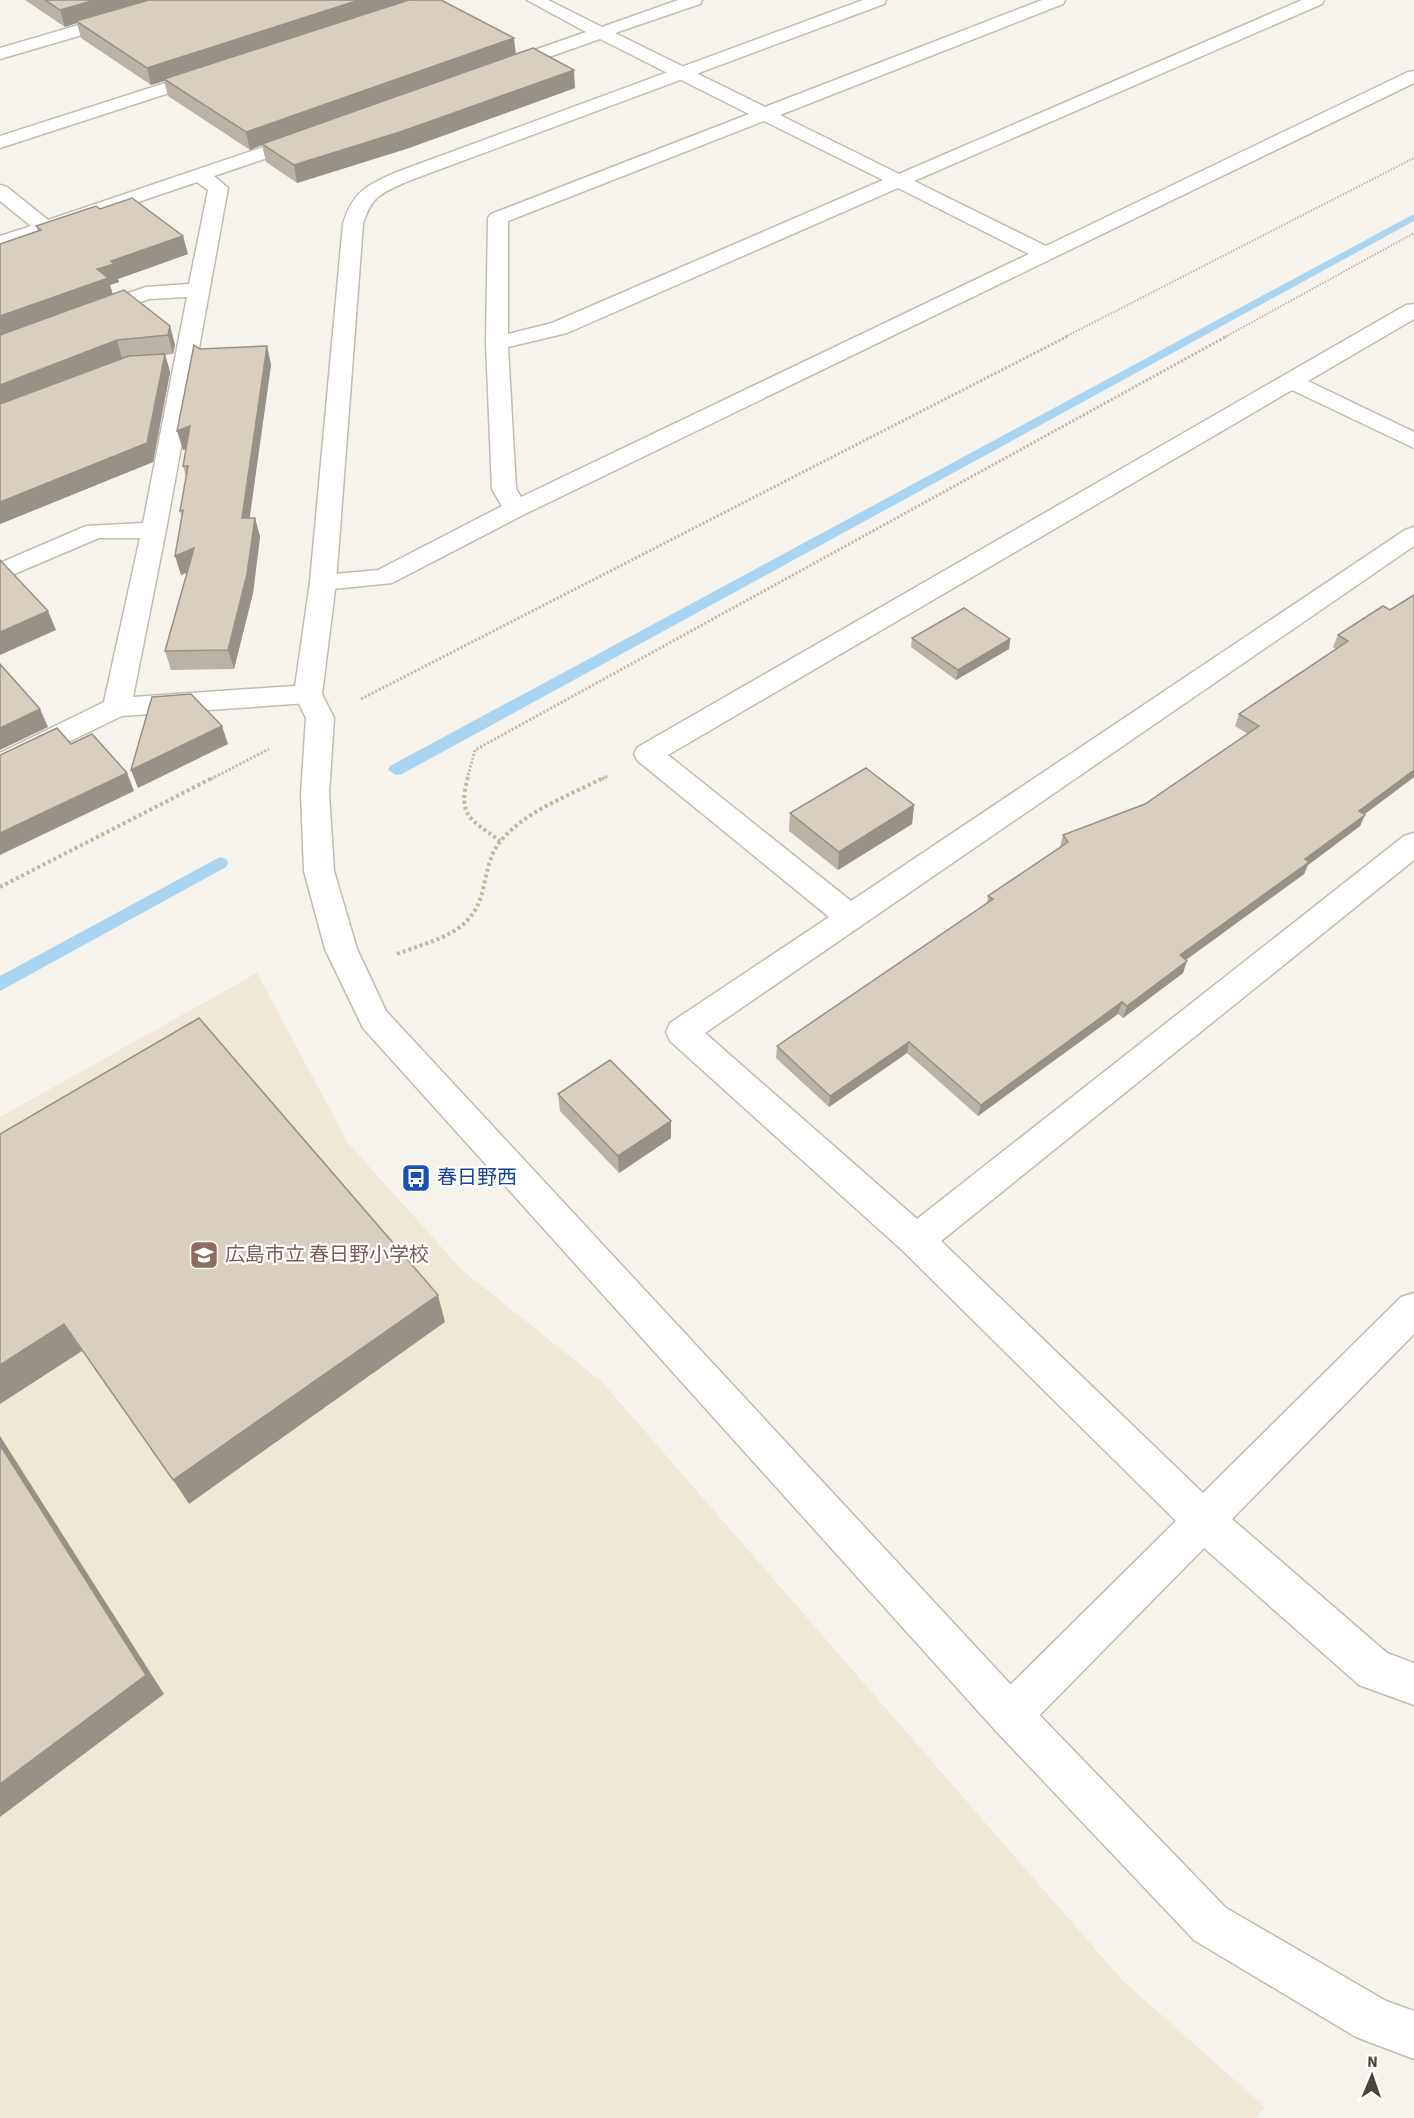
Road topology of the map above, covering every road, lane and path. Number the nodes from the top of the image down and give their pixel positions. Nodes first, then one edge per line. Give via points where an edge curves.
1 (182, 0) edge
2 (535, 0) edge
3 (694, 0) edge
4 (878, 0) edge
5 (1057, 0) edge
6 (1316, 0) edge
7 (599, 33) junction
8 (0, 54) edge
9 (224, 69) edge
10 (681, 73) junction
11 (478, 76) edge
12 (1414, 76) edge
13 (766, 115) junction
14 (323, 132) edge
15 (0, 142) edge
16 (1414, 158) edge
17 (201, 176) junction
18 (898, 182) junction
19 (0, 191) edge
20 (45, 227) junction
21 (1414, 233) edge
22 (0, 243) edge
23 (1046, 254) junction
24 (198, 290) junction
25 (1414, 310) edge
26 (68, 322) edge
27 (497, 343) junction
28 (1292, 382) junction
29 (1414, 441) edge
30 (516, 509) junction
31 (154, 530) junction
32 (1414, 535) edge
33 (0, 572) edge
34 (324, 582) junction
35 (308, 694) junction
36 (359, 700) dead end
37 (117, 707) junction
38 (269, 749) dead end
39 (0, 765) edge
40 (614, 773) dead end
41 (500, 841) junction
42 (1414, 844) edge
43 (0, 887) edge
44 (850, 918) junction
45 (387, 957) dead end
46 (916, 1239) junction
47 (1414, 1309) edge
48 (1203, 1520) junction
49 (1414, 1684) edge
50 (1010, 1715) junction
51 (1414, 2035) edge

1 - 8 street
2 - 7 street
3 - 7 street
4 - 10 street
5 - 13 street
6 - 18 street
7 - 10 street
7 - 11 street
9 - 15 street
10 - 13 street
10 - 34 street via 404,176 371,191 359,202 353,224
12 - 23 street
13 - 18 street
13 - 27 street via 498,218
14 - 17 street
16 - 36 path
17 - 20 street
17 - 24 street via 218,188
18 - 23 street
18 - 27 street via 559,328
19 - 20 street
20 - 22 street
21 - 41 path via 475,750 462,799 469,818
23 - 30 street
24 - 26 street via 146,293
24 - 31 street via 174,363
25 - 28 street
27 - 30 street via 504,489
28 - 29 street
28 - 44 street via 648,754
30 - 34 street via 383,577
31 - 33 street via 95,531
31 - 37 street
32 - 44 street
34 - 35 street
35 - 37 street
35 - 50 street via 320,718 315,794 318,871 341,949 374,1019
37 - 39 street
38 - 43 path
40 - 41 path via 520,825
41 - 45 path via 475,915 454,932
42 - 46 street
44 - 46 street via 682,1032
46 - 48 street
47 - 48 street
48 - 49 street via 1374,1670
48 - 50 street
50 - 51 street via 1210,1924 1373,2020

